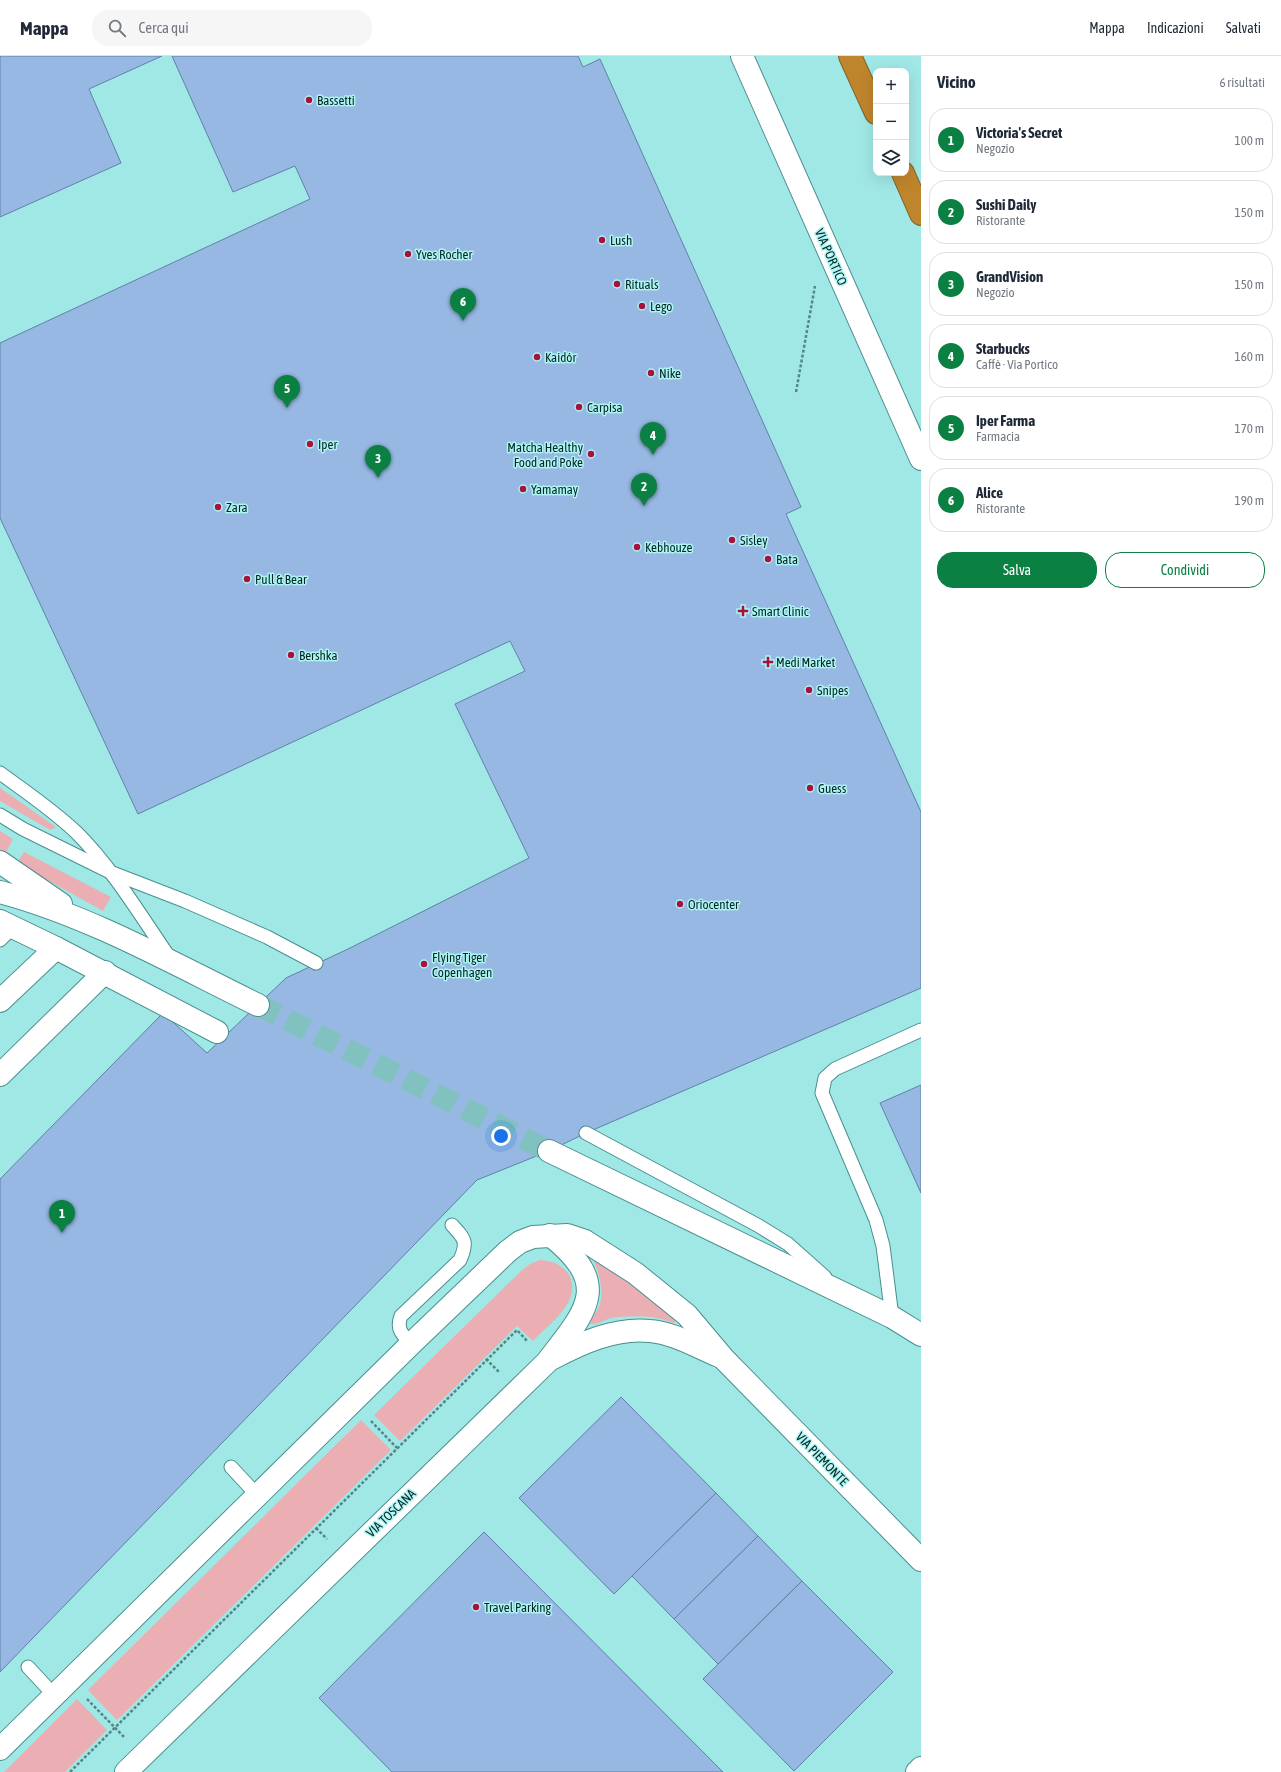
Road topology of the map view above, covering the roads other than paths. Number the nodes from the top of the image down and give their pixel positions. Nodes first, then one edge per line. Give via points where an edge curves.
1 (742, 56) edge
2 (850, 56) edge
3 (873, 106) edge
4 (904, 176) edge
5 (921, 214) edge
6 (921, 459) edge
7 (0, 773) edge
8 (0, 815) edge
9 (0, 862) edge
10 (110, 872) junction
11 (0, 892) edge
12 (92, 925) junction
13 (4, 929) edge
14 (56, 948) junction
15 (316, 963) dead end
16 (174, 964) junction
17 (105, 972) junction
18 (0, 1001) edge
19 (258, 1004) tunnel mouth
20 (921, 1030) edge
21 (217, 1032) dead end
22 (0, 1075) edge
23 (586, 1133) dead end
24 (548, 1151) tunnel mouth
25 (452, 1225) dead end
26 (550, 1235) junction
27 (843, 1293) junction
28 (892, 1317) junction
29 (921, 1335) edge
30 (411, 1344) junction
31 (540, 1354) junction
32 (724, 1359) junction
33 (230, 1467) dead end
34 (257, 1495) junction
35 (921, 1560) edge
36 (28, 1667) dead end
37 (61, 1688) junction
38 (0, 1749) edge
39 (921, 1768) edge
40 (126, 1772) edge
41 (917, 1772) edge

1 - 6 street, VIA PORTICO
2 - 3 highway
4 - 5 highway
7 - 10 lane via 61,818
8 - 10 lane
9 - 12 street
10 - 15 lane via 185,900 267,937
10 - 16 lane
11 - 12 street
12 - 16 street
13 - 14 street
14 - 17 street
14 - 18 street
16 - 19 street
17 - 21 street
17 - 22 street
20 - 28 lane via 835,1069 824,1078 822,1093 876,1220 883,1246
23 - 27 lane via 788,1244
24 - 27 street
25 - 30 lane via 464,1237 465,1249 460,1260 401,1316 398,1325 400,1332
26 - 30 street, VIA PIEMONTE via 533,1237 508,1251
26 - 31 street, VIA TOSCANA via 574,1257 587,1279 588,1291 586,1306 579,1320
26 - 32 street, VIA PIEMONTE via 566,1235 586,1241 635,1273 687,1315
27 - 28 street
28 - 29 street
30 - 34 street, VIA PIEMONTE
31 - 32 street, VIA PIEMONTE via 572,1348 626,1331 651,1331 682,1340
31 - 40 street, VIA TOSCANA
32 - 35 street, VIA PIEMONTE
33 - 34 lane
34 - 37 street, VIA PIEMONTE
36 - 37 lane
37 - 38 street, VIA PIEMONTE
39 - 41 street

